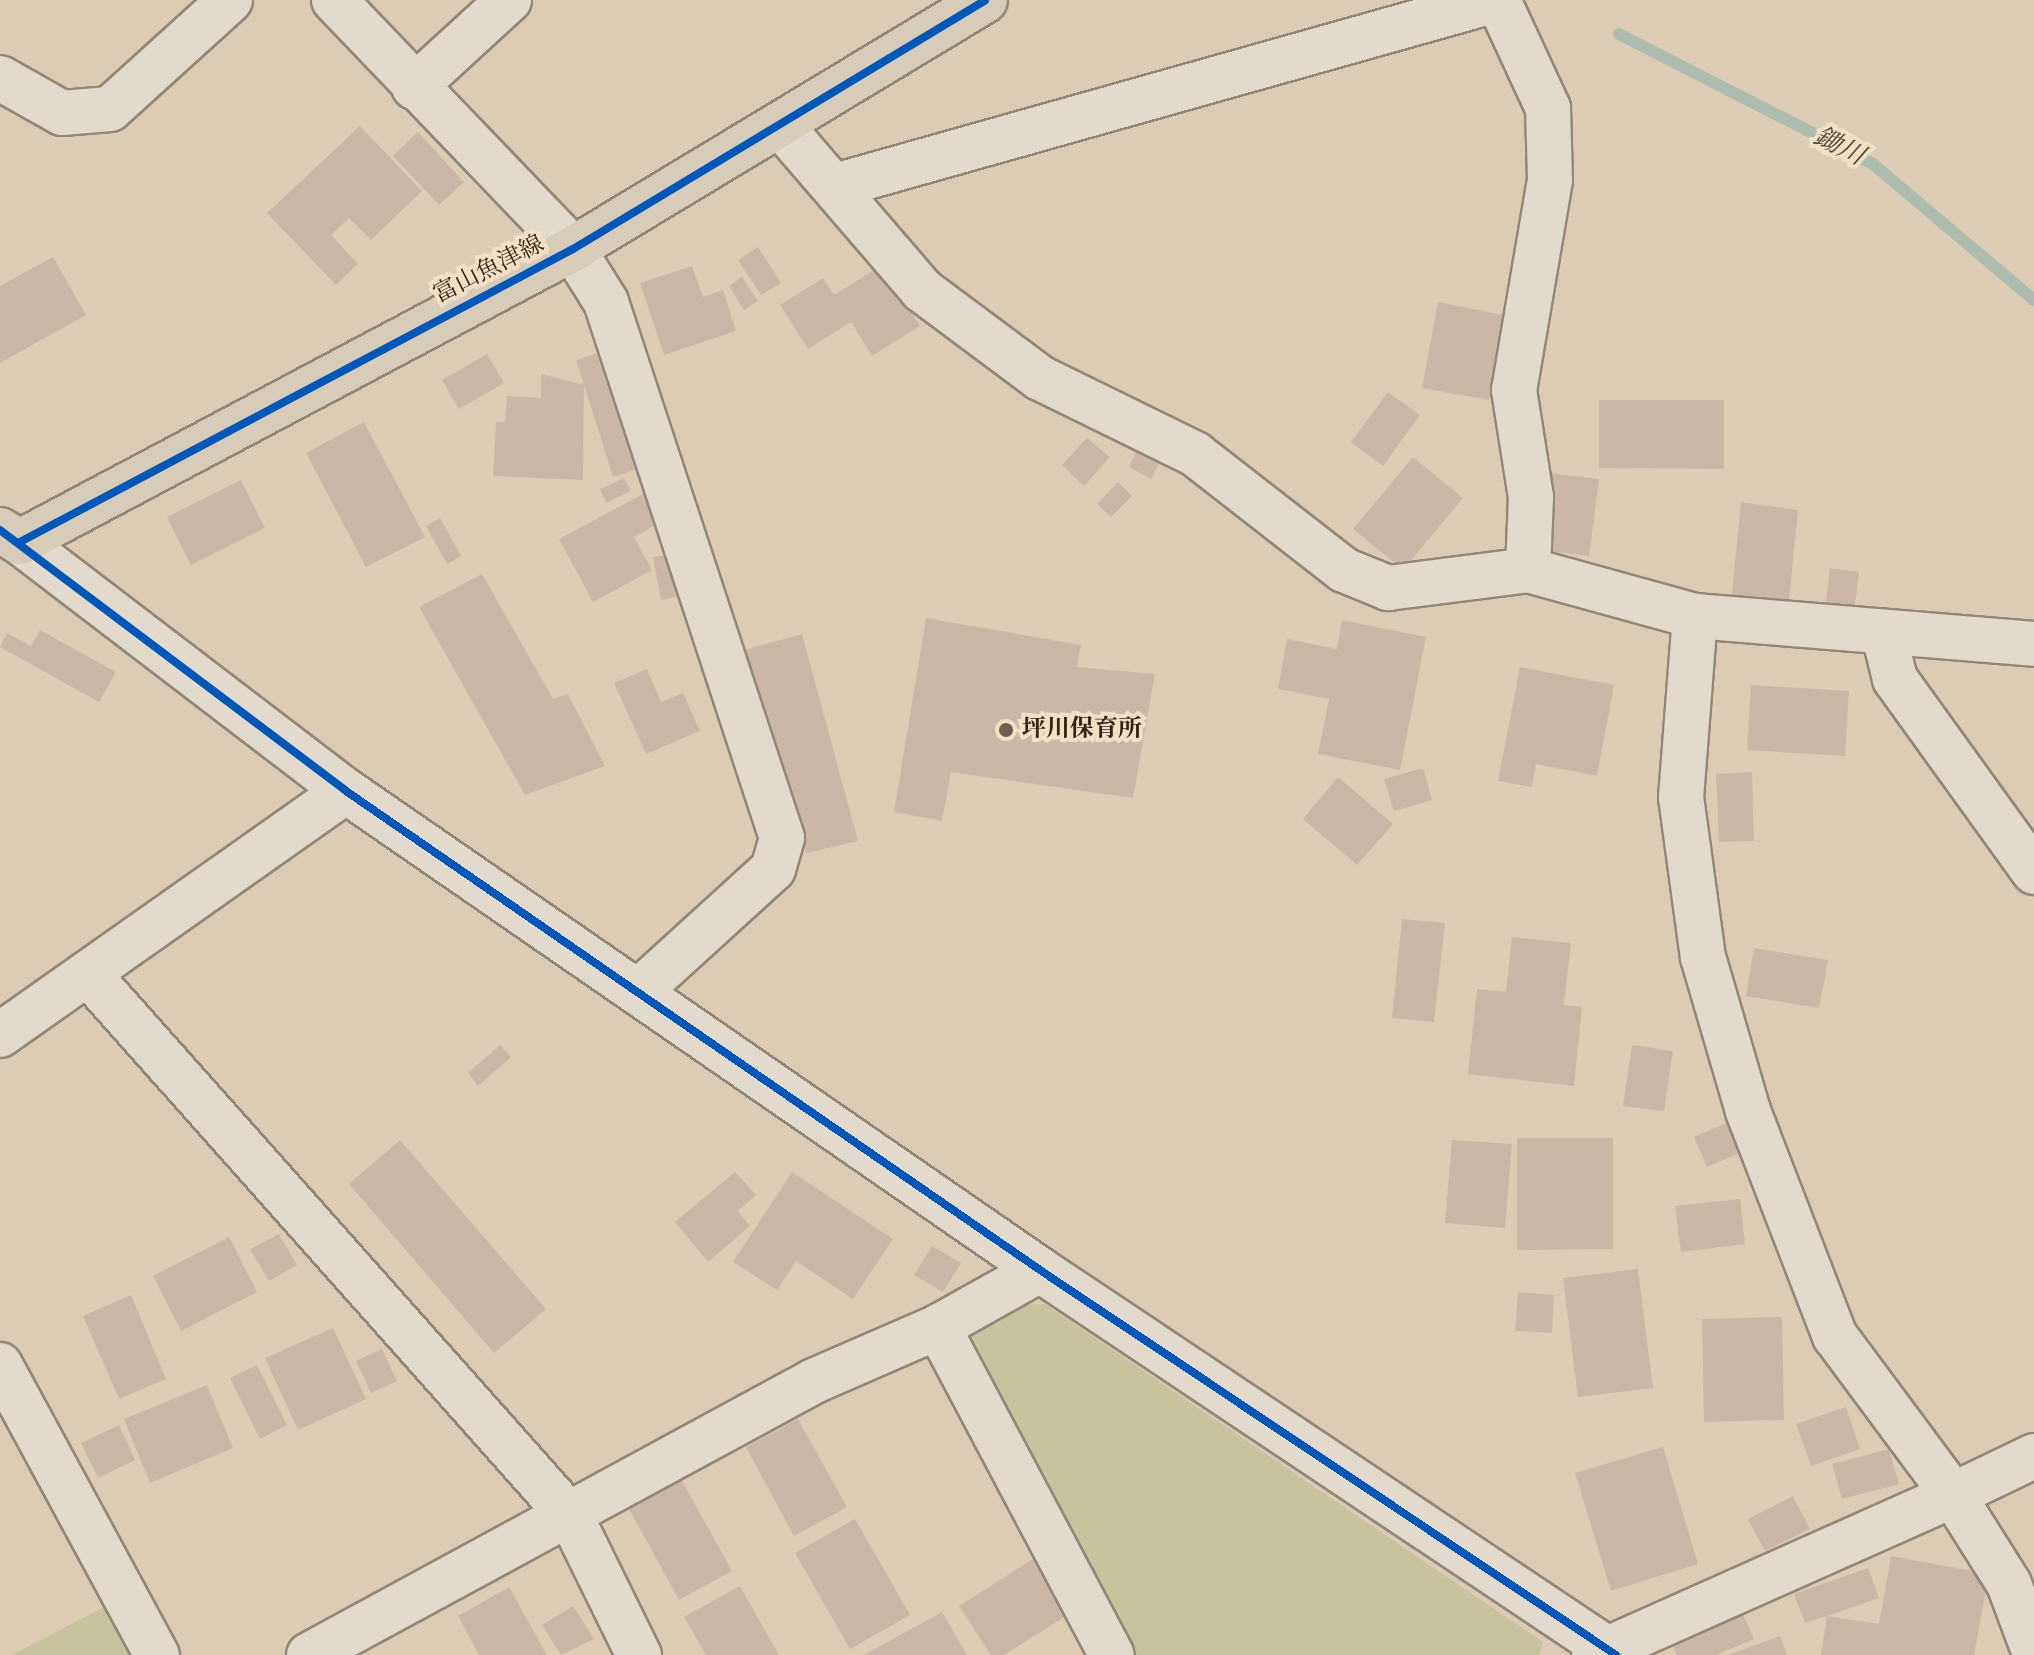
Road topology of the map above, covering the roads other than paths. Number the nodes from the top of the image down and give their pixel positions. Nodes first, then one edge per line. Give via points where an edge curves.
1 (230, 0) edge
2 (334, 0) edge
3 (509, 0) edge
4 (985, 0) edge
5 (1497, 0) edge
6 (0, 78) edge
7 (414, 87) junction
8 (782, 127) junction
9 (835, 186) junction
10 (573, 249) junction
11 (10, 536) edge
12 (1528, 570) junction
13 (1695, 616) junction
14 (1884, 634) junction
15 (2034, 644) edge
16 (346, 791) junction
17 (2034, 872) edge
18 (88, 974) junction
19 (638, 992) junction
20 (0, 1035) edge
21 (1040, 1270) junction
22 (938, 1327) junction
23 (0, 1365) edge
24 (2034, 1456) edge
25 (1953, 1495) junction
26 (571, 1517) junction
27 (2034, 1651) edge
28 (316, 1653) edge
29 (1606, 1653) edge
30 (1108, 1654) edge
31 (157, 1655) edge
32 (639, 1655) edge

1 - 6 street via 110,109 62,113
2 - 7 street
3 - 7 street
4 - 8 main road, 富山魚津線
5 - 9 street
5 - 12 street via 1548,108 1550,180 1514,390 1531,497
7 - 10 street
8 - 9 street
8 - 10 main road, 富山魚津線
9 - 12 street via 922,290 1040,378 1195,454 1344,570 1388,588
10 - 11 main road, 富山魚津線
10 - 19 street via 606,302 782,838 773,869
11 - 16 street
12 - 13 street
13 - 14 street
13 - 25 street via 1681,797 1703,957 1748,1111 1835,1336
14 - 15 street
14 - 17 street via 1895,679
16 - 18 street
16 - 19 street
18 - 20 street
18 - 26 street
19 - 21 street
21 - 22 street
21 - 29 street
22 - 26 street via 814,1381
22 - 30 street
23 - 31 street
24 - 25 street
25 - 27 street via 2009,1584
25 - 29 street
26 - 28 street
26 - 32 street

